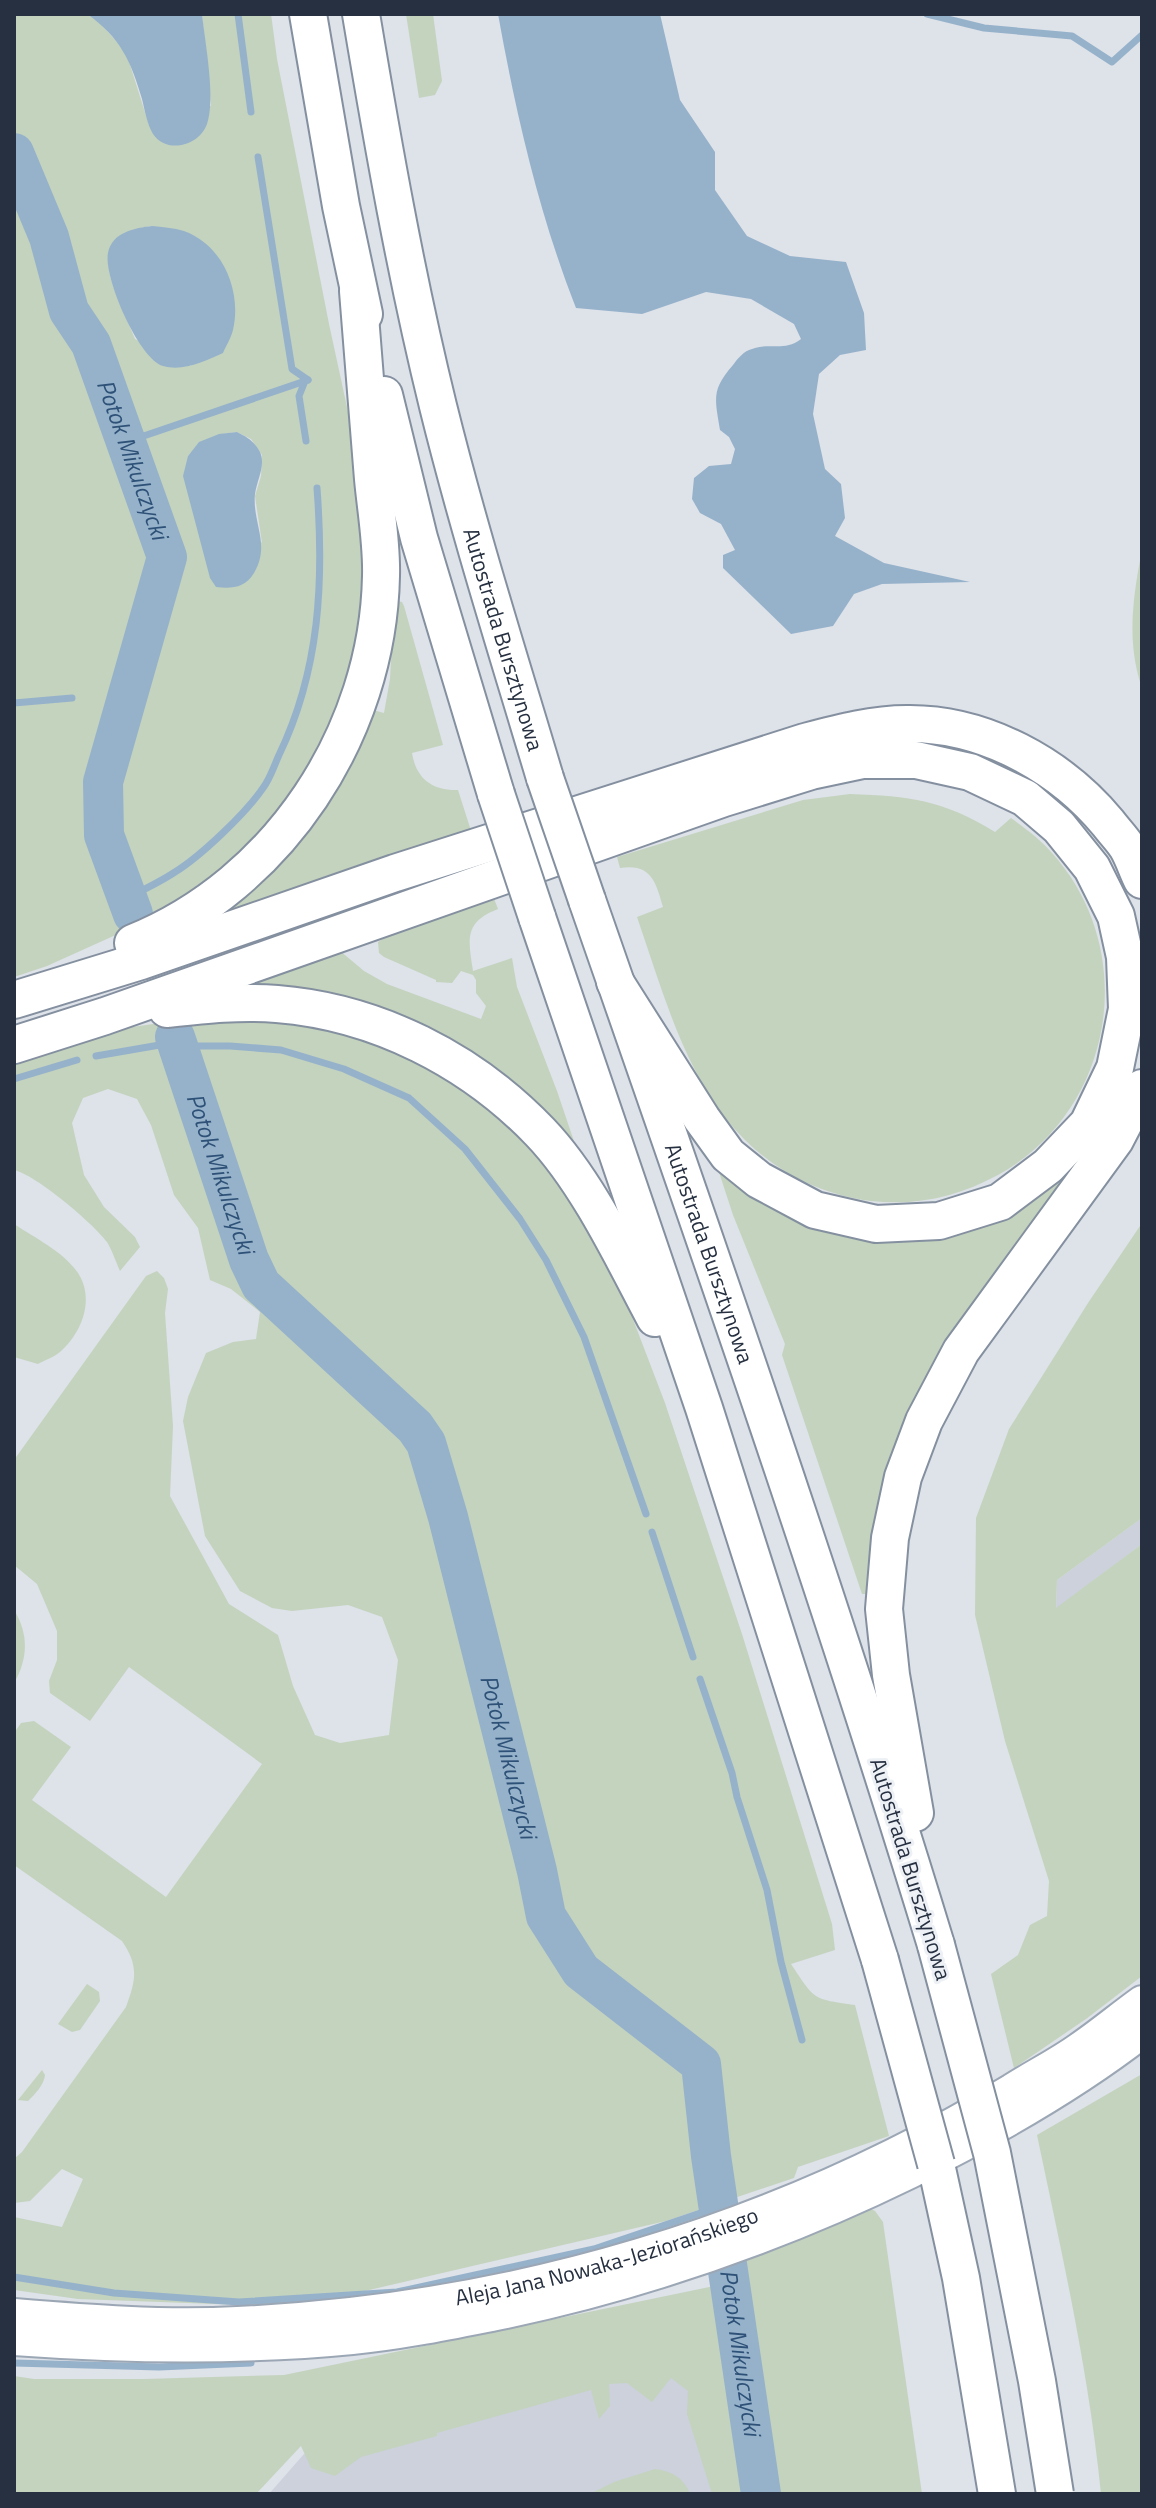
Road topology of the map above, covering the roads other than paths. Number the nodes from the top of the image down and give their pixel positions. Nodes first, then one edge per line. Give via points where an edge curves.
1 (308, 14) edge
2 (361, 14) edge
3 (358, 291) junction
4 (1142, 880) edge
5 (615, 982) junction
6 (14, 991) edge
7 (14, 1000) edge
8 (105, 1016) junction
9 (14, 1045) edge
10 (1142, 1088) edge
11 (704, 1408) junction
12 (936, 1945) junction
13 (1142, 2001) edge
14 (1142, 2033) edge
15 (1142, 2041) edge
16 (1099, 2066) junction
17 (769, 2223) junction
18 (669, 2258) junction
19 (14, 2314) edge
20 (14, 2340) edge
21 (997, 2494) edge
22 (1055, 2494) edge

1 - 3 highway
2 - 5 highway, Autostrada Bursztynowa, bridge via 392,197 438,405 545,778
3 - 6 highway via 381,575 369,671 329,767 294,821 201,909 152,935
3 - 11 highway, bridge via 419,538 496,794
4 - 7 highway via 1126,846 1087,799 1042,765 989,738 952,728 859,728 395,873
5 - 8 highway via 728,1155 759,1180 815,1210 876,1224 939,1221 1000,1202 1048,1166 1088,1124 1115,1068 1127,1009 1125,957 1116,916 1092,868 1059,827 1025,798 970,772 916,760 863,760 724,798
5 - 12 highway, Autostrada Bursztynowa via 821,1584
8 - 9 highway
8 - 11 highway via 217,1003 276,1004 331,1012 389,1029 444,1056 498,1093 541,1133 581,1185
10 - 12 highway via 1115,1140 961,1351 924,1421 903,1477 890,1538 884,1609
11 - 21 highway, bridge via 880,1960 936,2164
12 - 22 highway, Autostrada Bursztynowa, bridge via 992,2153
13 - 17 main road, Aleja Jana Nowaka-Jeziorańskiego via 1079,2048 956,2122 828,2186
14 - 16 main road, Aleja Jana Nowaka-Jeziorańskiego
15 - 16 main road
16 - 17 main road, Aleja Jana Nowaka-Jeziorańskiego via 969,2144 842,2205
17 - 18 main road, Aleja Jana Nowaka-Jeziorańskiego
18 - 19 main road, Aleja Jana Nowaka-Jeziorańskiego via 345,2314 236,2322
18 - 20 main road, Aleja Jana Nowaka-Jeziorańskiego via 554,2303 352,2339 158,2347

